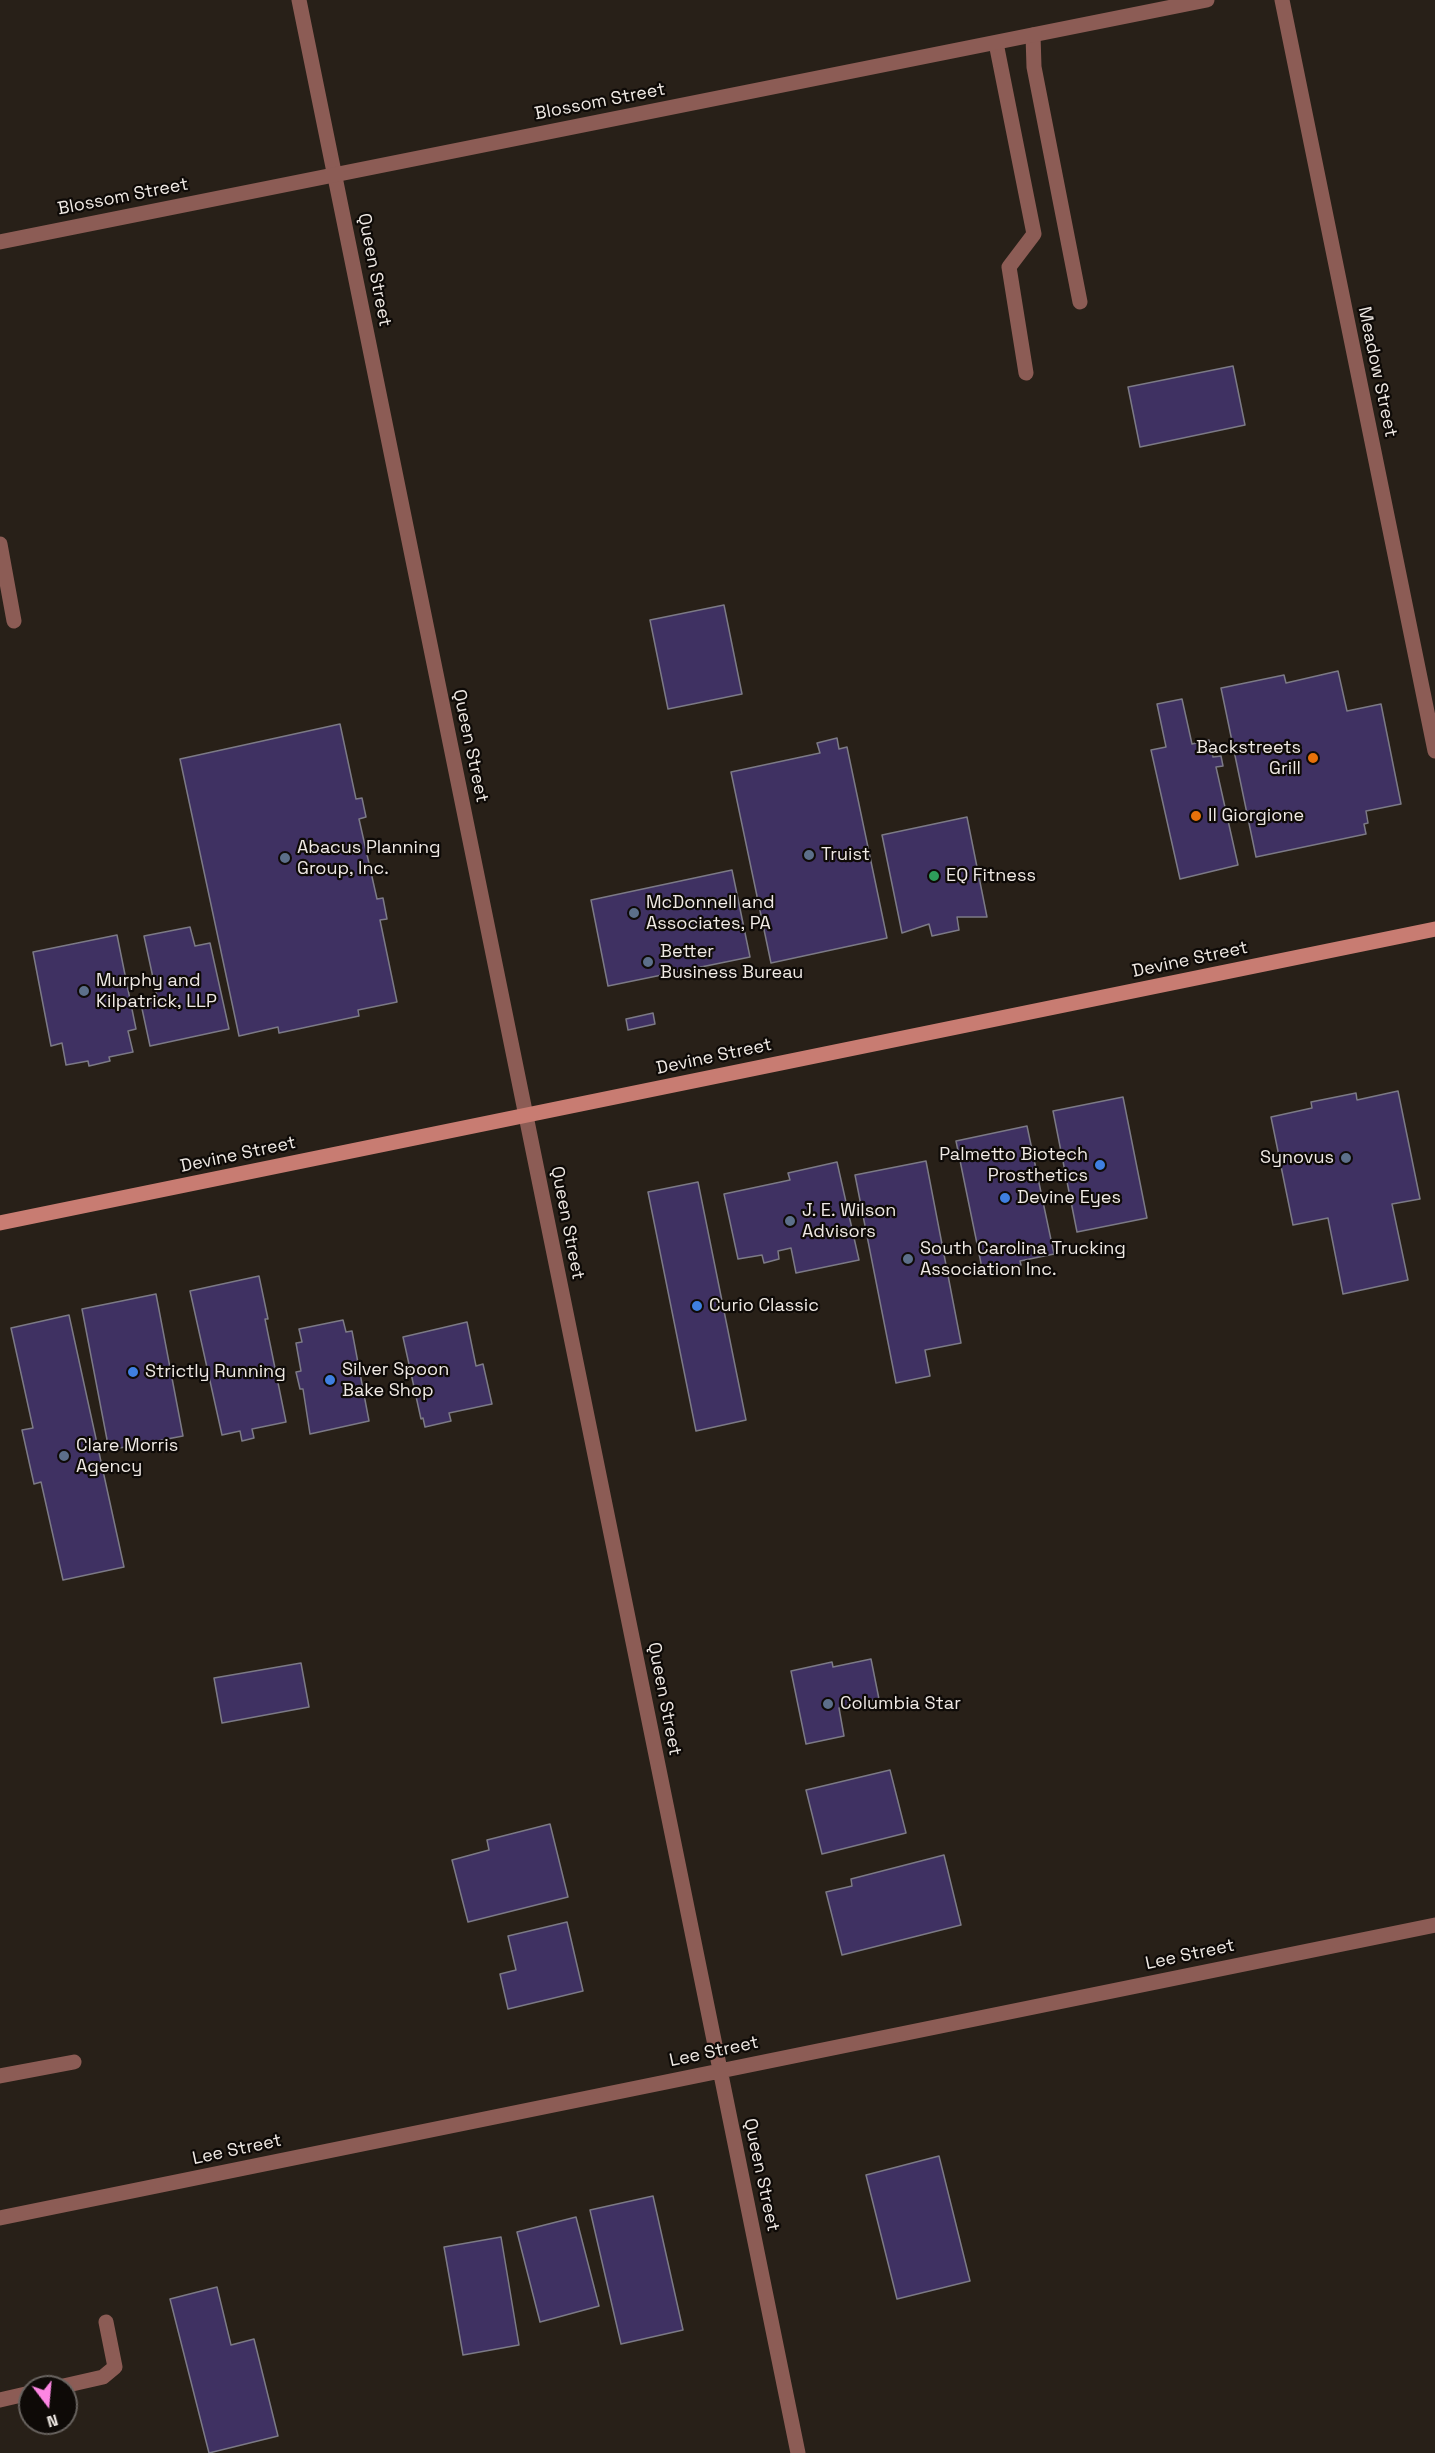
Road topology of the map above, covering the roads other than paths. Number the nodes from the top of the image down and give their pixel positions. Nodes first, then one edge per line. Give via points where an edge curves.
1 (298, 0) edge
2 (1207, 0) edge
3 (1282, 0) edge
4 (1034, 35) junction
5 (996, 43) junction
6 (335, 175) junction
7 (0, 242) edge
8 (1080, 302) dead end
9 (1026, 373) dead end
10 (0, 544) edge
11 (14, 621) dead end
12 (1435, 751) edge
13 (1435, 929) edge
14 (526, 1116) junction
15 (0, 1223) edge
16 (1435, 1925) edge
17 (74, 2062) dead end
18 (720, 2071) junction
19 (0, 2076) edge
20 (0, 2218) edge
21 (106, 2322) dead end
22 (78, 2383) edge
23 (18, 2396) edge
24 (0, 2400) edge
25 (798, 2453) edge

1 - 6 street, Queen Street
2 - 4 street, Blossom Street
3 - 12 street, Meadow Street
4 - 5 street, Blossom Street
4 - 8 street via 1034,67
5 - 6 street, Blossom Street
5 - 9 street via 1034,234 1009,267
6 - 7 street, Blossom Street
6 - 14 street, Queen Street
10 - 11 street
13 - 14 main road, Devine Street
14 - 15 main road, Devine Street
14 - 18 street, Queen Street
16 - 18 street, Lee Street
17 - 19 street
18 - 20 street, Lee Street
18 - 25 street, Queen Street
21 - 22 street via 115,2367 103,2377
23 - 24 street

